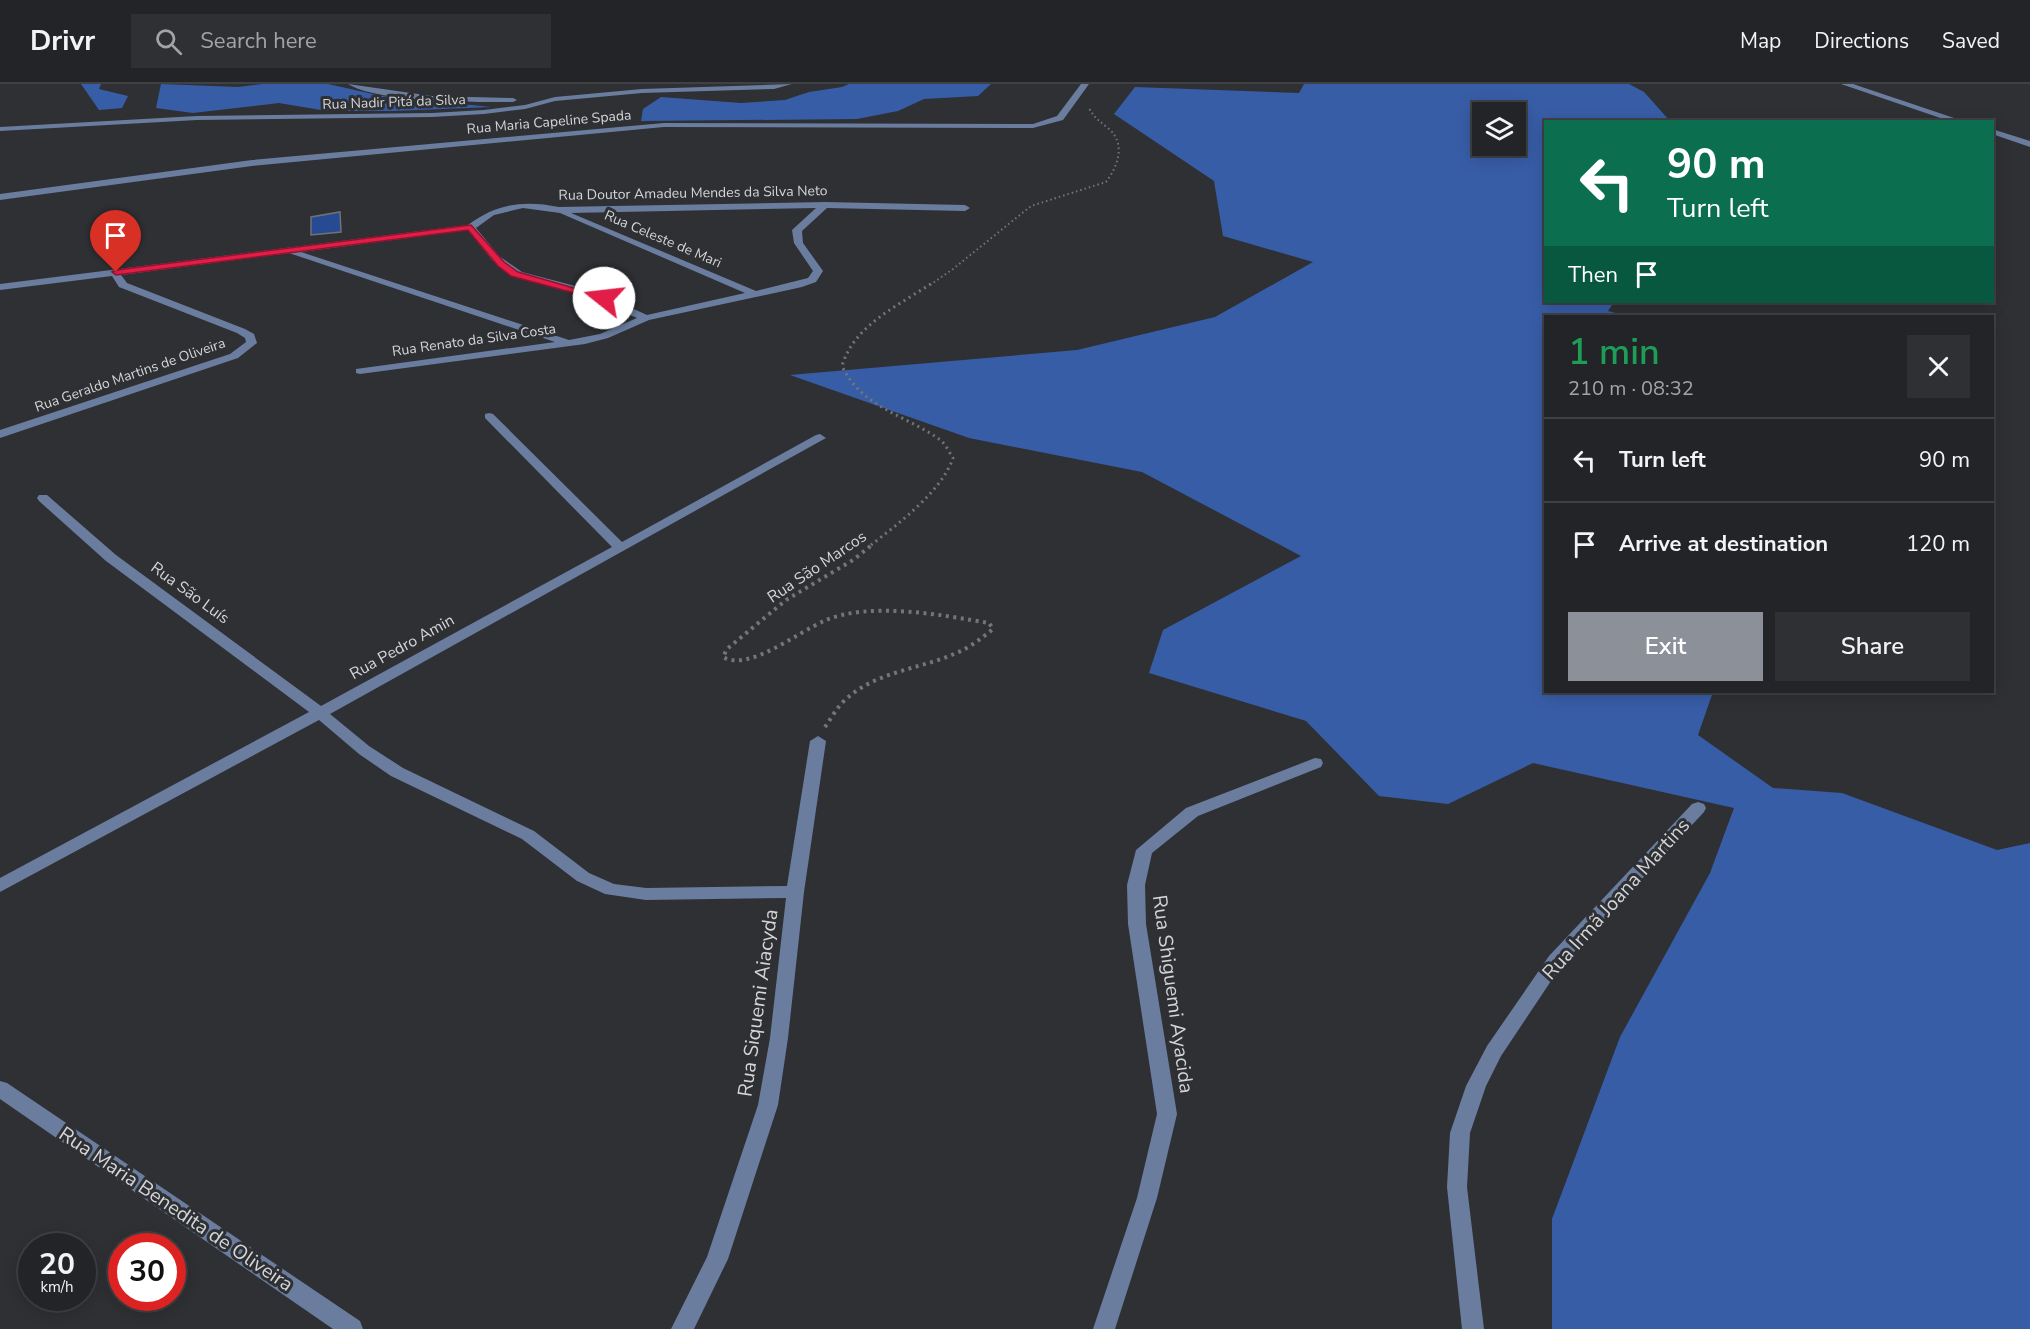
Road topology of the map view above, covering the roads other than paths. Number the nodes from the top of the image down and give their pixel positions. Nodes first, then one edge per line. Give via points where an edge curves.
1 (352, 84) edge
2 (788, 84) edge
3 (1085, 84) edge
4 (1845, 84) edge
5 (555, 99) junction
6 (1956, 120) edge
7 (0, 129) edge
8 (1994, 132) edge
9 (2030, 144) edge
10 (0, 197) edge
11 (825, 205) junction
12 (965, 208) dead end
13 (559, 210) junction
14 (471, 227) junction
15 (288, 250) junction
16 (116, 272) junction
17 (0, 286) edge
18 (757, 295) junction
19 (646, 318) junction
20 (567, 342) junction
21 (360, 371) dead end
22 (489, 416) dead end
23 (0, 434) edge
24 (820, 438) dead end
25 (43, 498) dead end
26 (620, 547) junction
27 (320, 713) junction
28 (818, 741) road end
29 (1316, 763) dead end
30 (1698, 808) dead end
31 (0, 885) edge
32 (795, 892) junction
33 (0, 1089) edge
34 (352, 1329) edge
35 (682, 1329) edge
36 (1104, 1329) edge
37 (1473, 1329) edge

1 - 5 street via 438,98
2 - 5 street, Rua Nadir Pitá da Silva
3 - 10 street, Rua Maria Capeline Spada via 1060,118 1033,126 654,126 252,163
4 - 6 street
5 - 7 street, Rua Nadir Pitá da Silva via 525,107 432,115 197,118
8 - 9 street
11 - 12 street, Rua Doutor Amadeu Mendes da Silva Neto
11 - 13 street, Rua Doutor Amadeu Mendes da Silva Neto
11 - 18 street, Rua Renato da Silva Costa via 797,230 800,247 816,263 818,271 812,280
13 - 14 street, Rua Doutor Amadeu Mendes da Silva Neto via 509,206 490,212
13 - 18 street, Rua Celeste de Mari
14 - 15 street, Rua Doutor Amadeu Mendes da Silva Neto
14 - 19 street via 501,264 515,274 604,298
15 - 16 street, Rua Doutor Amadeu Mendes da Silva Neto
15 - 20 street
16 - 17 street, Rua Doutor Amadeu Mendes da Silva Neto
16 - 23 street, Rua Geraldo Martins de Oliveira via 123,285 241,331 252,343 234,356
18 - 19 street, Rua Renato da Silva Costa
19 - 20 street, Rua Renato da Silva Costa via 604,336
20 - 21 street, Rua Renato da Silva Costa
22 - 26 street
24 - 26 street, Rua Pedro Amin
25 - 27 street, Rua São Luís via 111,558
26 - 27 street, Rua Pedro Amin
27 - 31 street, Rua Pedro Amin
27 - 32 street, Rua São Luís via 397,772 528,836 583,877 611,890 646,894
28 - 32 street, Rua Siquemi Aiacyda
29 - 36 street, Rua Shiguemi Ayacida via 1192,812 1144,850 1136,885 1137,924 1167,1114 1147,1198
30 - 37 street, Rua Irmã Joana Martins via 1555,961 1494,1050 1476,1086 1460,1133 1457,1187
32 - 35 street, Rua Siquemi Aiacyda via 768,1105 717,1259
33 - 34 street, Rua Maria Benedita de Oliveira

